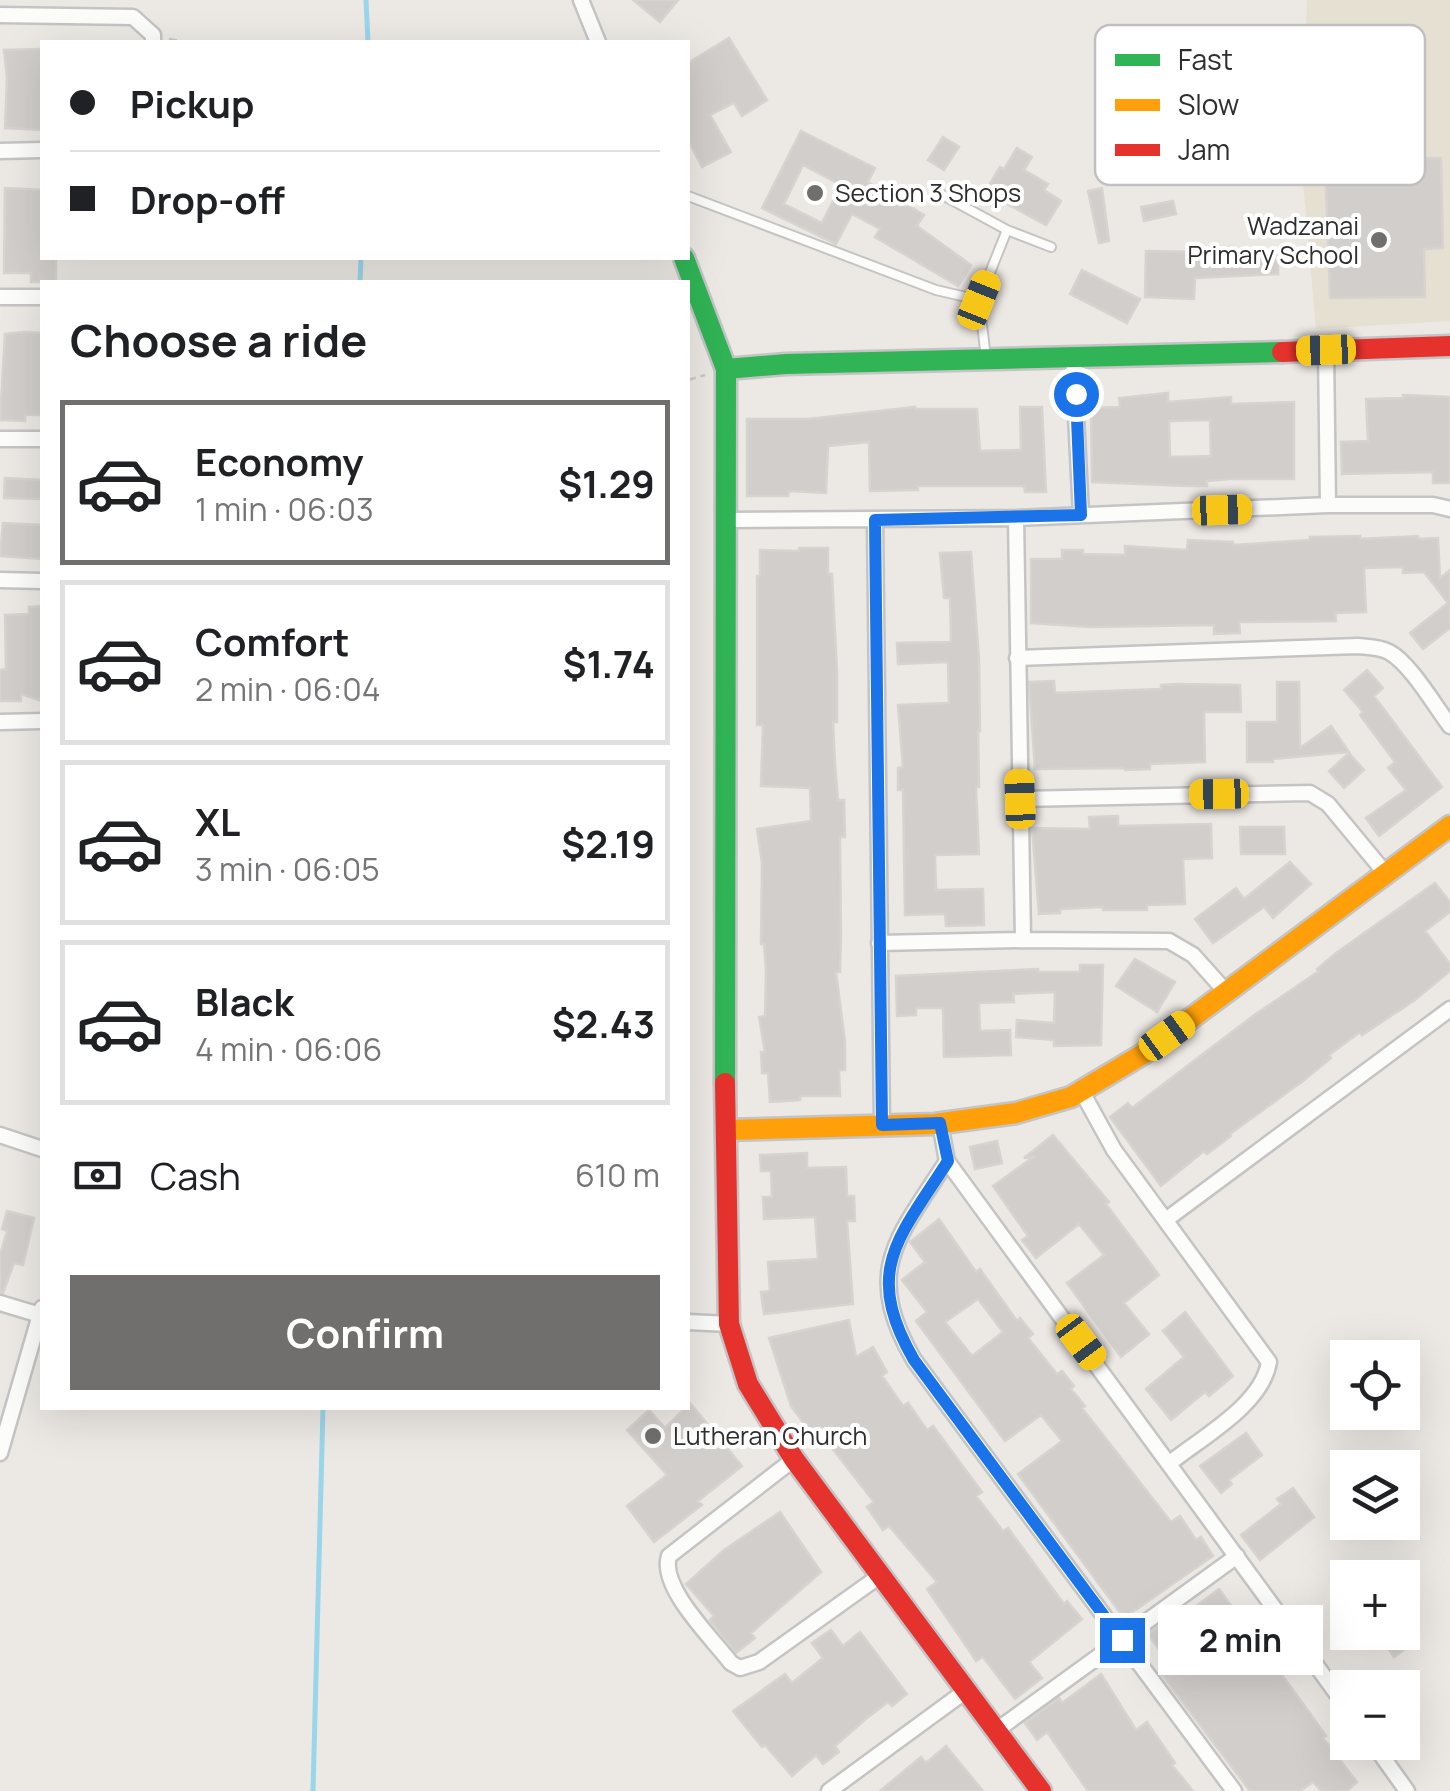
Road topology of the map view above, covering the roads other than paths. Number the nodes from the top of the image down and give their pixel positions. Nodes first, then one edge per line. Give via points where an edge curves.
1 (582, 0) edge
2 (0, 15) edge
3 (153, 40) edge
4 (597, 40) edge
5 (40, 150) edge
6 (0, 151) edge
7 (939, 193) dead end
8 (690, 197) edge
9 (1007, 230) junction
10 (1051, 247) dead end
11 (685, 260) edge
12 (0, 297) edge
13 (40, 298) edge
14 (979, 300) junction
15 (1450, 346) edge
16 (1326, 350) junction
17 (1074, 356) junction
18 (986, 358) junction
19 (726, 370) junction
20 (0, 439) edge
21 (40, 439) edge
22 (1328, 505) junction
23 (1450, 508) edge
24 (1081, 515) junction
25 (1016, 518) junction
26 (727, 520) junction
27 (875, 520) junction
28 (0, 580) edge
29 (40, 581) edge
30 (1017, 658) junction
31 (40, 721) edge
32 (0, 722) edge
33 (1450, 726) edge
34 (1020, 799) junction
35 (1450, 826) edge
36 (1386, 874) junction
37 (1022, 940) junction
38 (878, 944) junction
39 (1227, 993) junction
40 (1450, 1009) edge
41 (1082, 1092) junction
42 (940, 1123) junction
43 (882, 1125) junction
44 (727, 1130) junction
45 (0, 1135) edge
46 (40, 1149) edge
47 (948, 1161) junction
48 (1167, 1219) junction
49 (0, 1303) edge
50 (40, 1311) edge
51 (40, 1314) edge
52 (690, 1322) edge
53 (730, 1324) junction
54 (0, 1453) edge
55 (794, 1459) junction
56 (1170, 1462) junction
57 (1237, 1556) junction
58 (881, 1575) junction
59 (1122, 1640) junction
60 (1330, 1684) edge
61 (966, 1690) junction
62 (997, 1730) junction
63 (1384, 1760) edge
64 (829, 1791) edge
65 (1041, 1791) edge
66 (1234, 1791) edge
67 (1406, 1791) edge

1 - 4 street
2 - 3 street via 134,17
5 - 6 street
7 - 9 lane
8 - 14 lane via 936,290
9 - 10 lane
9 - 14 lane
11 - 19 street
12 - 13 street
14 - 18 lane
15 - 16 street
16 - 17 street
16 - 22 street
17 - 18 street
17 - 24 street
18 - 19 street
19 - 26 street
20 - 21 street
22 - 23 street
22 - 24 street
24 - 25 street
25 - 27 street
25 - 30 street
26 - 27 street
26 - 44 street
27 - 38 street
28 - 29 street
30 - 33 street via 1376,648 1402,662
30 - 34 street
31 - 32 street
34 - 36 street via 1310,793 1328,804
34 - 37 street
35 - 36 street
36 - 39 street
37 - 38 street
37 - 39 street via 1168,941 1193,954
38 - 43 street
39 - 41 street
40 - 48 street
41 - 42 street via 1021,1112
41 - 48 street via 1114,1150
42 - 43 street
42 - 47 street
43 - 44 street
44 - 53 street
45 - 46 street
47 - 56 street
47 - 59 street via 893,1251 887,1280 893,1317 914,1360
48 - 56 street via 1269,1362 1251,1399
49 - 50 street
51 - 54 street
52 - 53 street
53 - 55 street via 748,1384
55 - 58 street
55 - 58 street via 670,1556 666,1567 674,1590 740,1668 759,1662
56 - 57 street
57 - 59 street
57 - 60 street
58 - 61 street
59 - 62 street
59 - 66 street
61 - 62 street
61 - 64 street
62 - 65 street
63 - 67 street

